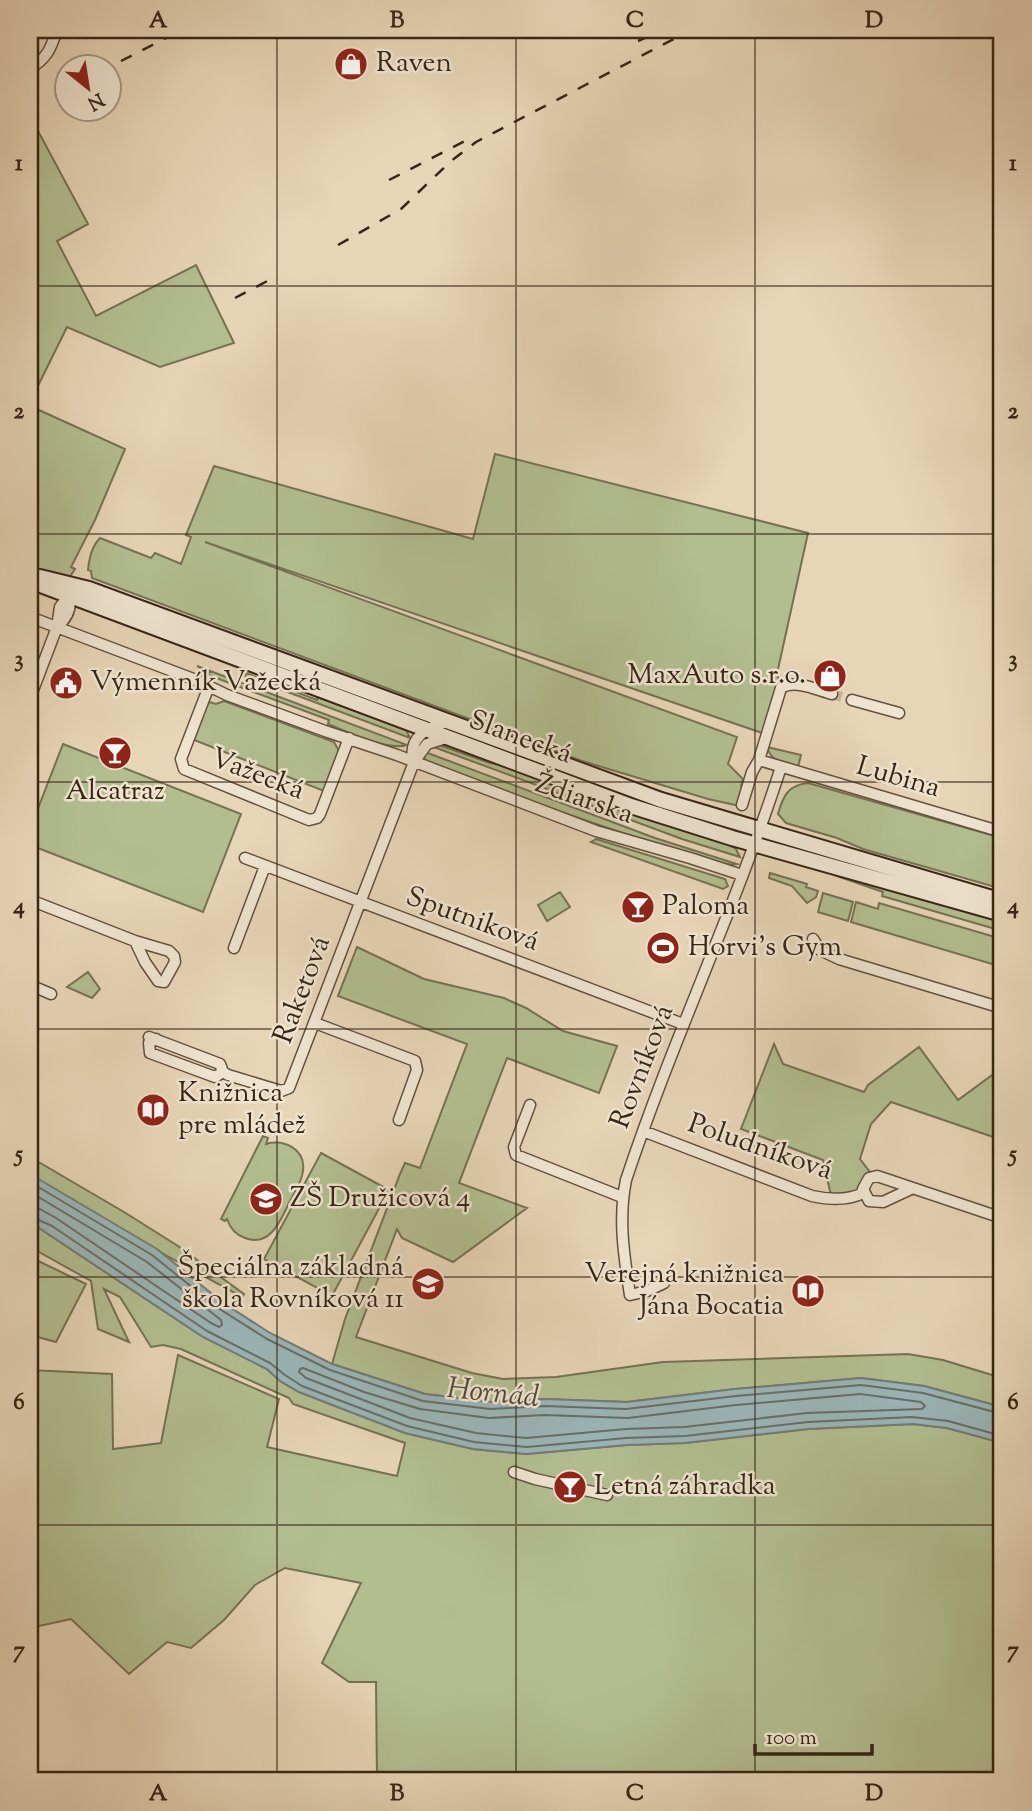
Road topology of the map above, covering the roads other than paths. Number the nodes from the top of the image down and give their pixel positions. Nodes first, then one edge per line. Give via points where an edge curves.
1 (57, 30) edge
2 (30, 68) edge
3 (30, 580) edge
4 (72, 591) junction
5 (30, 617) edge
6 (57, 627) junction
7 (209, 687) junction
8 (832, 694) tunnel mouth
9 (30, 698) edge
10 (852, 700) tunnel mouth
11 (899, 713) dead end
12 (405, 721) junction
13 (447, 722) junction
14 (426, 730) junction
15 (349, 738) junction
16 (446, 738) junction
17 (414, 744) junction
18 (397, 755) junction
19 (760, 760) junction
20 (414, 762) junction
21 (780, 767) junction
22 (742, 805) dead end
23 (1002, 832) edge
24 (756, 837) junction
25 (245, 858) dead end
26 (265, 866) junction
27 (741, 875) junction
28 (30, 900) edge
29 (1002, 901) edge
30 (361, 903) junction
31 (1002, 914) edge
32 (813, 940) dead end
33 (135, 941) junction
34 (234, 948) dead end
35 (30, 985) edge
36 (51, 995) dead end
37 (1002, 1008) edge
38 (315, 1023) junction
39 (683, 1024) junction
40 (152, 1038) dead end
41 (530, 1105) dead end
42 (399, 1120) dead end
43 (643, 1131) junction
44 (913, 1188) junction
45 (863, 1194) junction
46 (622, 1197) junction
47 (1002, 1218) edge
48 (664, 1283) dead end
49 (514, 1472) dead end
50 (607, 1495) dead end

1 - 2 street via 42,61
3 - 4 main road, Slanecká via 40,577
4 - 6 street via 67,615
4 - 12 main road, Slanecká
4 - 13 main road, Slanecká via 89,589
5 - 6 street
6 - 7 street
6 - 9 street
7 - 15 street
7 - 15 street, Važecká via 181,759 184,769 309,820 320,814
8 - 19 street via 795,684 781,688
10 - 11 street
12 - 14 main road, Slanecká
12 - 17 street, Raketová via 414,733
13 - 14 street
13 - 24 main road, Slanecká
14 - 16 main road, Slanecká
14 - 17 street
15 - 18 street
16 - 20 street, Raketová via 427,744
16 - 24 main road, Slanecká via 631,806
17 - 18 street
17 - 20 street, Raketová
18 - 20 street
19 - 21 street, Lubina
19 - 22 street
20 - 27 street, Ždiarska via 596,831
20 - 30 street, Raketová
21 - 23 street, Lubina
21 - 24 street
24 - 27 street, Rovníková
24 - 29 main road, Slanecká
24 - 31 main road, Slanecká
25 - 26 street, Sputniková
26 - 30 street, Sputniková
26 - 34 street
27 - 39 street, Rovníková
28 - 33 street
30 - 38 street, Raketová
30 - 39 street, Sputniková
32 - 37 street via 820,950 839,959
33 - 33 street via 158,981 164,982 174,956
35 - 36 street
38 - 40 street, Raketová via 289,1088 281,1091 223,1073 215,1077 150,1053
38 - 42 street via 415,1061 417,1070
39 - 43 street, Rovníková
41 - 46 street via 514,1147 516,1155
43 - 45 street, Poludníková via 812,1196 832,1199
43 - 46 street, Rovníková
44 - 45 street via 879,1203
44 - 45 street via 873,1176 864,1184
44 - 47 street
46 - 48 street, Rovníková via 630,1294
49 - 50 street

